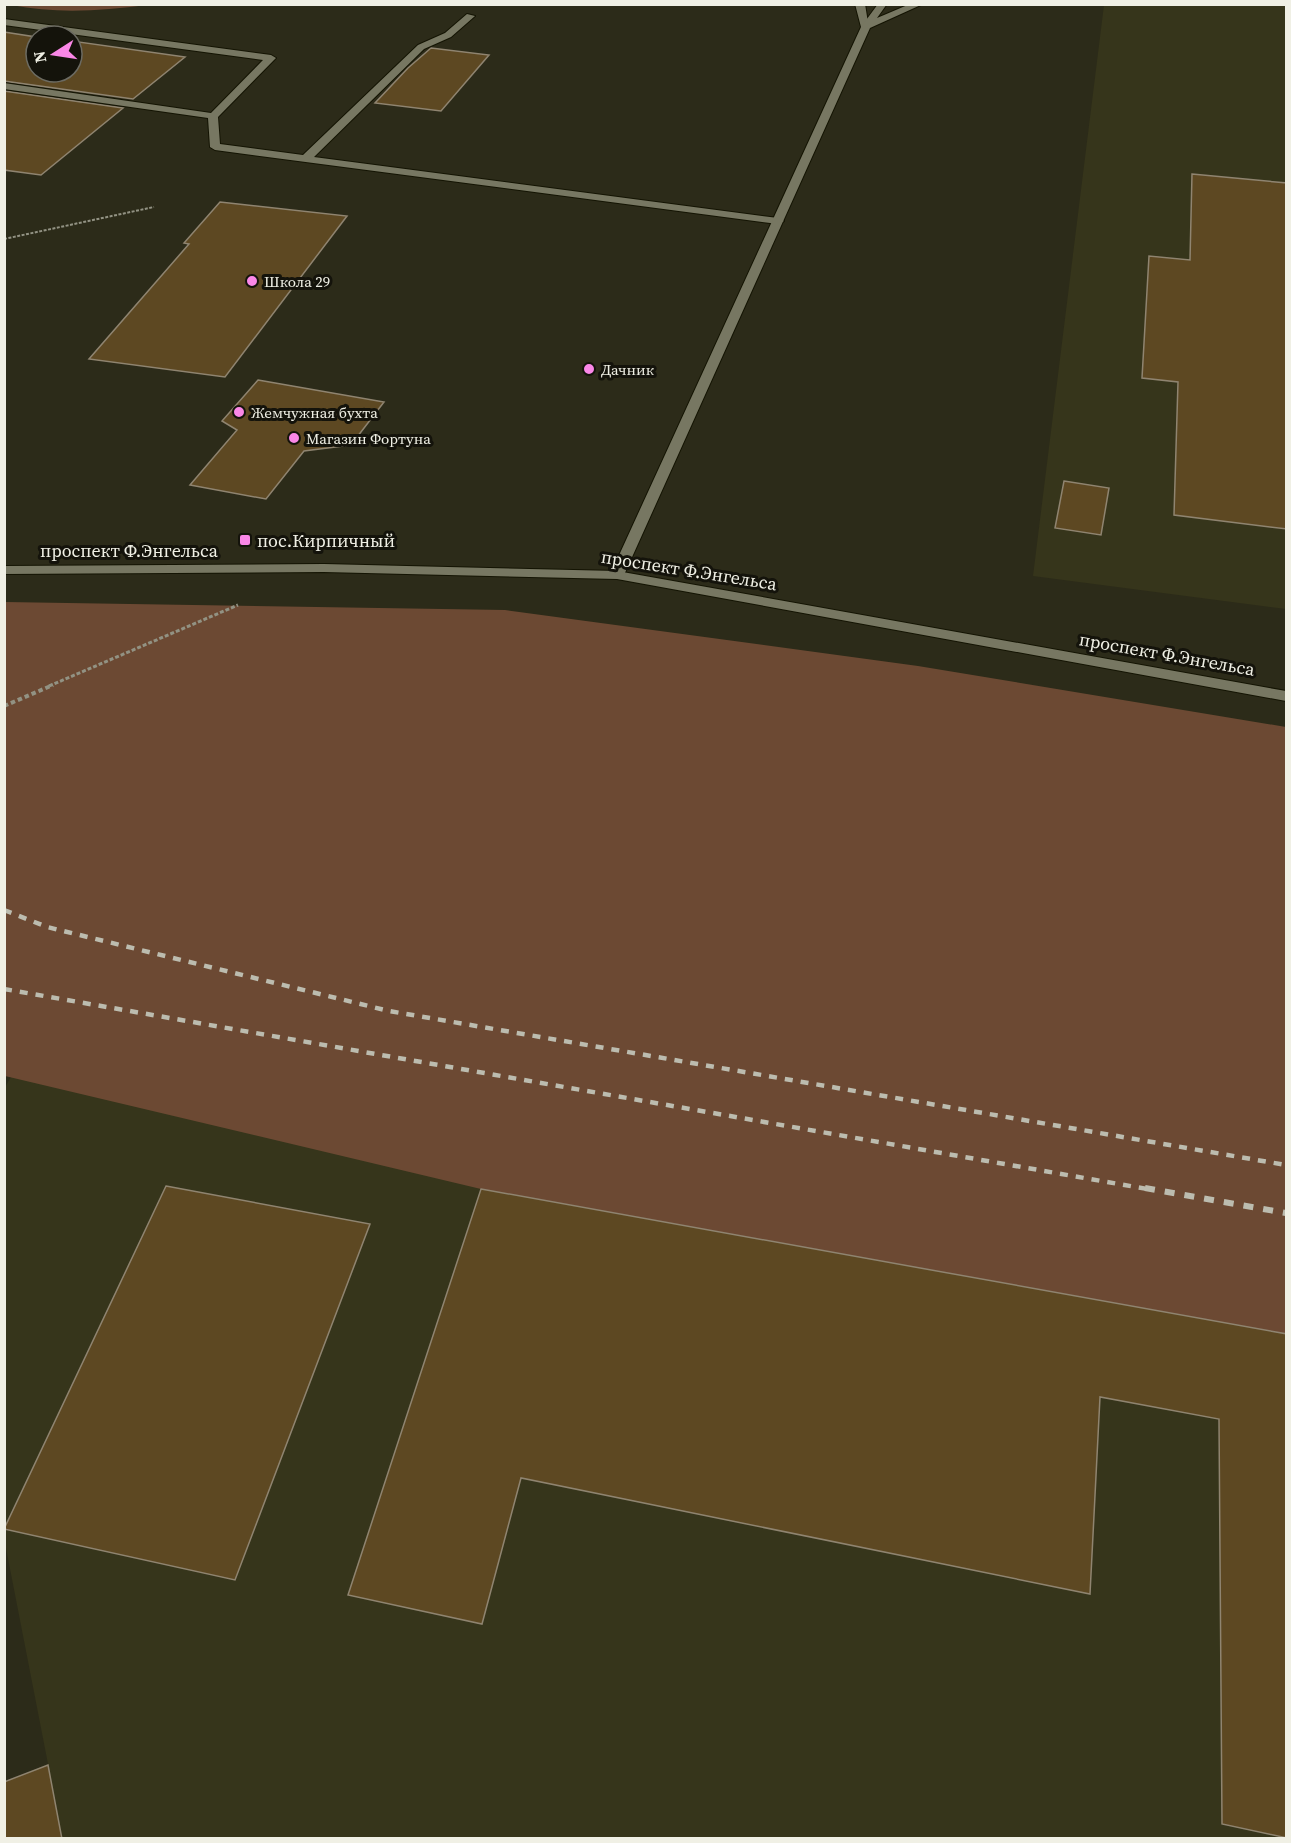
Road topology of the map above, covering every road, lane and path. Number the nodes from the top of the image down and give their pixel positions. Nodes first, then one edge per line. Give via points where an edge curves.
1 (860, 4) edge
2 (883, 4) edge
3 (919, 4) edge
4 (470, 16) dead end
5 (4, 22) edge
6 (866, 27) junction
7 (4, 86) edge
8 (213, 116) junction
9 (305, 159) junction
10 (154, 207) dead end
11 (778, 221) junction
12 (4, 239) edge
13 (4, 570) edge
14 (617, 575) junction
15 (239, 605) dead end
16 (1287, 696) edge
17 (4, 706) edge

1 - 6 street
2 - 6 street
3 - 6 street
4 - 9 street via 448,35 421,47
5 - 8 street via 271,58
6 - 11 street
7 - 8 street
8 - 9 street via 215,147
9 - 11 street
10 - 12 path
11 - 14 street
13 - 14 street, проспект Ф.Энгельса via 324,568
14 - 16 street, проспект Ф.Энгельса
15 - 17 path

